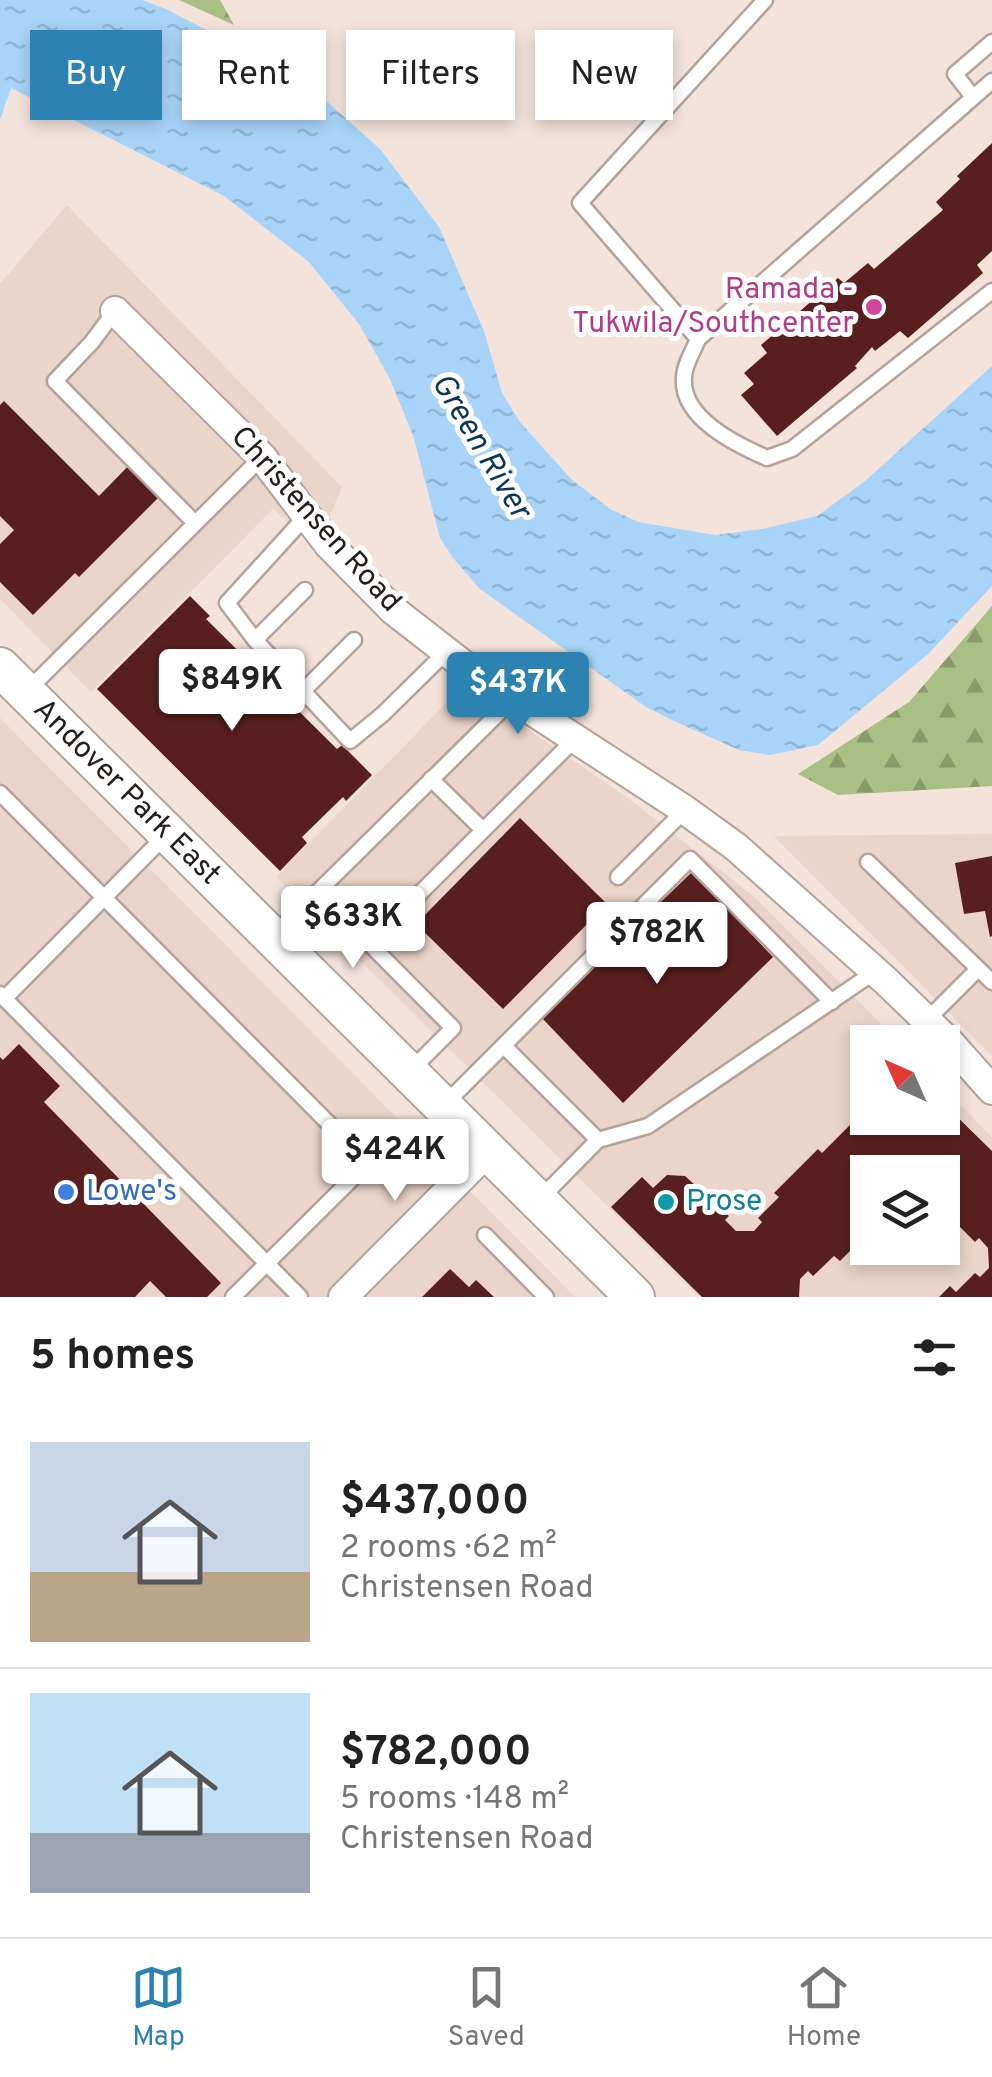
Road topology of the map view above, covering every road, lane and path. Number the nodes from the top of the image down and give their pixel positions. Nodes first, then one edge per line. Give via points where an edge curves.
1 (765, 0) edge
2 (992, 42) edge
3 (992, 81) edge
4 (974, 98) junction
5 (992, 291) edge
6 (115, 311) joint
7 (698, 339) junction
8 (262, 457) junction
9 (307, 515) junction
10 (195, 523) junction
11 (305, 590) dead end
12 (255, 640) junction
13 (354, 640) dead end
14 (446, 652) junction
15 (12, 679) edge
16 (302, 692) junction
17 (512, 699) junction
18 (575, 739) junction
19 (432, 780) junction
20 (0, 792) edge
21 (685, 810) junction
22 (484, 830) junction
23 (168, 834) junction
24 (868, 862) dead end
25 (618, 878) dead end
26 (318, 892) junction
27 (104, 898) junction
28 (272, 938) junction
29 (370, 944) junction
30 (978, 969) junction
31 (876, 971) junction
32 (992, 982) edge
33 (2, 996) edge
34 (832, 1002) junction
35 (927, 1020) junction
36 (504, 1046) junction
37 (408, 1073) junction
38 (992, 1090) edge
39 (442, 1107) junction
40 (598, 1140) junction
41 (487, 1152) junction
42 (537, 1201) junction
43 (485, 1235) dead end
44 (267, 1264) junction
45 (345, 1296) edge
46 (233, 1297) edge
47 (300, 1297) edge
48 (546, 1297) edge
49 (634, 1297) edge

1 - 7 lane via 580,202
2 - 4 lane via 955,74
3 - 4 lane
4 - 7 lane
5 - 7 lane via 792,449 768,458 718,432 686,396 683,376
6 - 8 street, Christensen Road
6 - 10 lane via 56,381
8 - 9 street, Christensen Road
8 - 10 lane
9 - 12 lane via 228,603
9 - 14 street, Christensen Road via 356,575
10 - 15 lane
11 - 12 lane
12 - 16 lane
13 - 16 lane
14 - 16 lane via 350,741
14 - 17 street, Christensen Road
15 - 23 street, Andover Park East
17 - 18 street, Christensen Road
17 - 19 lane
18 - 21 street, Christensen Road
18 - 22 lane
19 - 22 lane
19 - 26 lane
20 - 27 lane
21 - 25 lane
21 - 31 street, Christensen Road
22 - 29 lane
23 - 27 lane
23 - 28 street, Andover Park East
24 - 30 lane
26 - 28 lane
26 - 29 lane
27 - 33 lane
27 - 44 lane via 368,1163
28 - 37 street, Andover Park East
29 - 37 lane via 454,1028
30 - 32 lane
30 - 35 lane
31 - 34 lane
31 - 35 street, Christensen Road
33 - 44 lane
34 - 36 lane via 690,860
34 - 40 lane via 648,1126
35 - 38 street, Christensen Road
36 - 39 lane
36 - 40 lane
37 - 39 street, Andover Park East
39 - 41 street, Andover Park East
40 - 42 lane
41 - 42 street, Andover Park East
41 - 45 street
42 - 49 street, Andover Park East
43 - 48 lane
44 - 46 lane
44 - 47 lane

